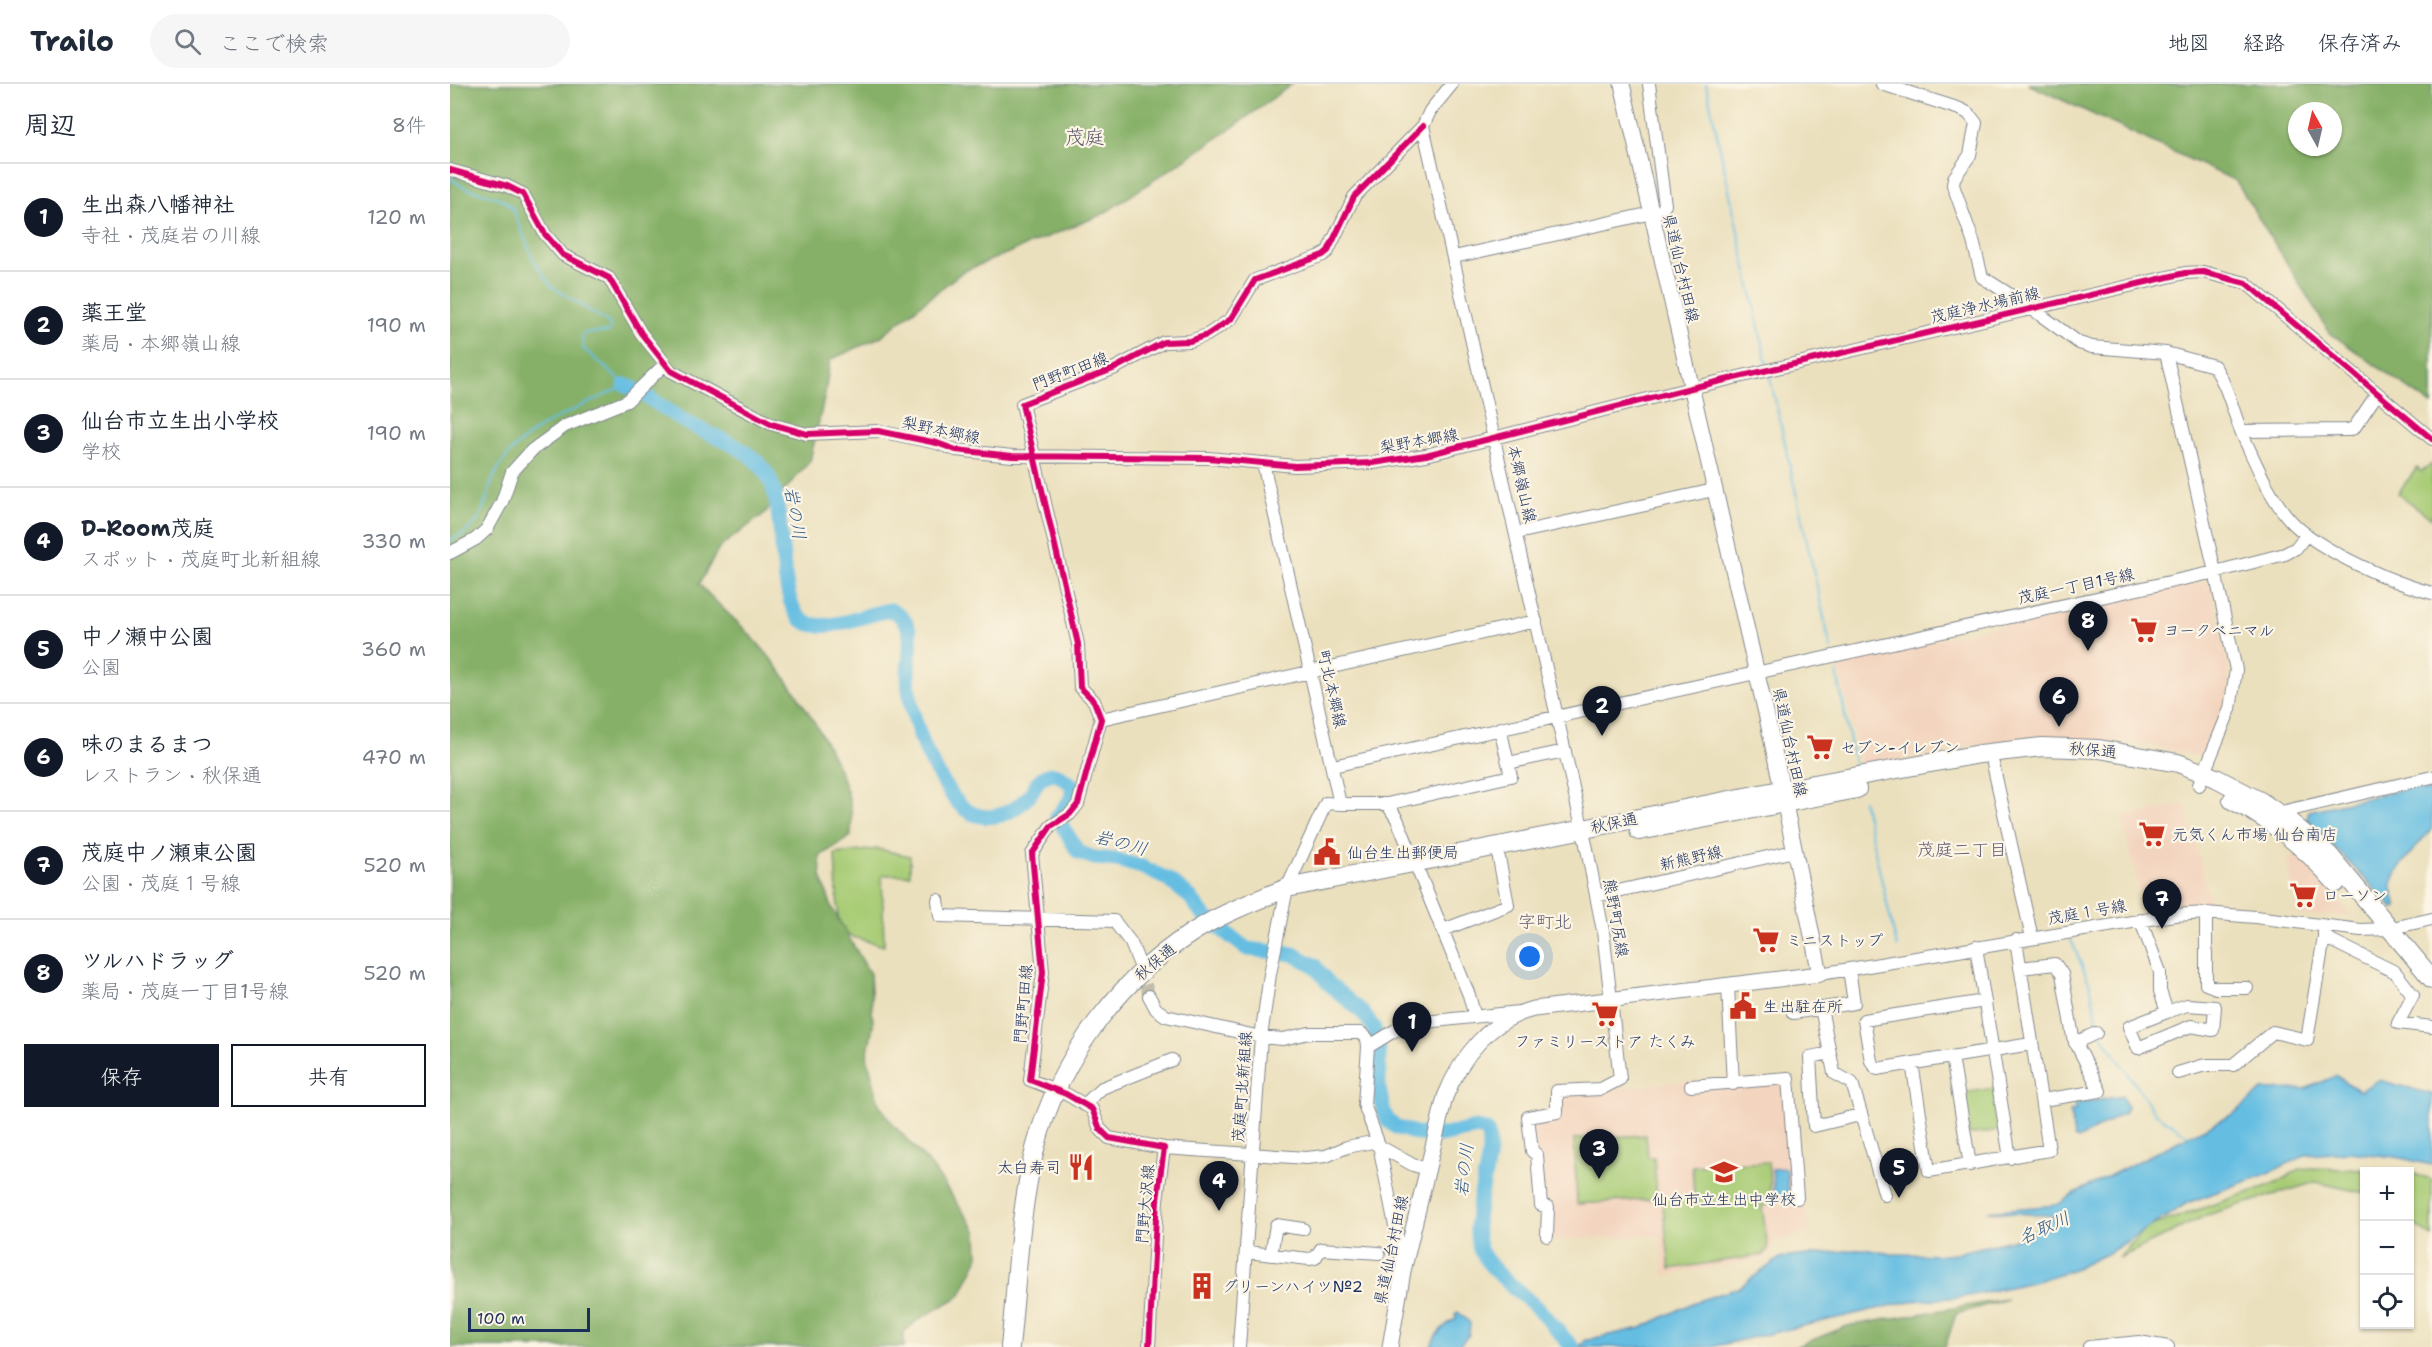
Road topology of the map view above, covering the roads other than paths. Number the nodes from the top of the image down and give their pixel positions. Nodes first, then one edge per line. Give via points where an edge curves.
1 (1452, 84) edge
2 (1622, 84) edge
3 (1649, 84) edge
4 (1882, 84) edge
5 (1423, 126) junction
6 (450, 170) edge
7 (1650, 214) junction
8 (1454, 256) junction
9 (2031, 308) junction
10 (2166, 353) junction
11 (664, 365) junction
12 (1691, 388) junction
13 (2377, 394) junction
14 (2241, 431) junction
15 (1495, 439) junction
16 (2432, 439) edge
17 (1036, 455) junction
18 (1263, 463) junction
19 (1714, 490) junction
20 (1517, 533) junction
21 (2306, 535) junction
22 (450, 553) edge
23 (2215, 572) junction
24 (2432, 593) edge
25 (1536, 621) junction
26 (1311, 671) junction
27 (1757, 672) junction
28 (1557, 715) junction
29 (1101, 719) junction
30 (1500, 728) junction
31 (1565, 750) junction
32 (1508, 763) junction
33 (1993, 764) junction
34 (1333, 766) junction
35 (2205, 772) junction
36 (2432, 777) edge
37 (1784, 796) junction
38 (1340, 804) junction
39 (1387, 804) junction
40 (2277, 813) junction
41 (1584, 836) junction
42 (1794, 851) junction
43 (1499, 858) junction
44 (1417, 868) junction
45 (1286, 895) junction
46 (1596, 896) junction
47 (938, 900) dead end
48 (2206, 913) junction
49 (1037, 919) junction
50 (2432, 919) edge
51 (2140, 920) junction
52 (2382, 929) junction
53 (1443, 930) junction
54 (2324, 932) junction
55 (2032, 938) junction
56 (2016, 940) junction
57 (1976, 947) junction
58 (1140, 963) tunnel mouth
59 (2020, 968) junction
60 (1849, 969) junction
61 (1820, 974) junction
62 (2432, 979) edge
63 (1728, 987) junction
64 (2247, 988) dead end
65 (2432, 993) edge
66 (1149, 996) tunnel mouth
67 (1611, 1000) junction
68 (1985, 1001) junction
69 (1821, 1008) junction
70 (1523, 1012) junction
71 (2167, 1012) junction
72 (1793, 1013) dead end
73 (1475, 1017) junction
74 (2432, 1027) edge
75 (2096, 1033) dead end
76 (1261, 1037) junction
77 (2076, 1043) junction
78 (2031, 1044) junction
79 (1370, 1046) junction
80 (1992, 1050) junction
81 (1830, 1053) junction
82 (1952, 1057) junction
83 (1172, 1060) dead end
84 (1912, 1064) junction
85 (2178, 1073) dead end
86 (1733, 1084) junction
87 (1691, 1086) dead end
88 (1061, 1092) junction
89 (2042, 1100) junction
90 (1084, 1105) junction
91 (1860, 1114) junction
92 (1379, 1145) junction
93 (1164, 1148) junction
94 (1253, 1155) junction
95 (2010, 1158) junction
96 (1970, 1164) junction
97 (1428, 1165) junction
98 (1885, 1195) dead end
99 (1797, 1198) dead end
100 (1303, 1229) dead end
101 (1547, 1236) dead end
102 (1247, 1252) junction
103 (1379, 1253) dead end
104 (1271, 1255) junction
105 (1403, 1271) junction
106 (1010, 1347) edge
107 (1020, 1347) edge
108 (1149, 1347) edge
109 (1239, 1347) edge
110 (1390, 1347) edge
111 (2089, 1347) edge
112 (2168, 1347) edge

1 - 5 street
2 - 7 main road, 県道仙台村田線
3 - 7 street via 1665,206
4 - 9 street via 1960,109 1976,123 1970,155 1954,178 1959,207 1974,241 1982,277
5 - 8 street, 本郷嶺山線
5 - 17 street, 門野町田線 via 1354,197 1328,251 1255,280 1235,315 1220,328 1190,341 1164,342 1113,369 1022,404
6 - 11 street, 梨野本郷線 via 523,194 545,234 563,255 601,273 614,284
7 - 8 street
7 - 12 main road, 県道仙台村田線
8 - 15 street, 本郷嶺山線
9 - 10 street via 2079,343
9 - 12 street, 茂庭浄水場前線
9 - 13 street, 茂庭浄水場前線 via 2185,273 2223,276 2246,283
10 - 14 street via 2214,366 2231,399
10 - 23 street
11 - 17 street, 梨野本郷線 via 730,403 791,431 878,431 967,452
11 - 22 street via 634,396 565,426 532,450 512,472 487,529
12 - 15 street, 茂庭浄水場前線
12 - 19 main road, 県道仙台村田線
13 - 14 street via 2354,428 2348,430
13 - 16 street, 茂庭浄水場前線
14 - 21 street via 2282,510
15 - 18 street, 梨野本郷線 via 1373,463
15 - 20 street, 本郷嶺山線
17 - 18 street, 梨野本郷線 via 1208,458
17 - 29 street, 門野町田線 via 1078,644 1080,687 1094,700
18 - 26 street, 町北本郷線
19 - 20 street
19 - 27 main road, 県道仙台村田線
20 - 25 street, 本郷嶺山線
21 - 23 street, 茂庭一丁目1号線 via 2285,554
21 - 24 street via 2342,556
23 - 27 street, 茂庭一丁目1号線
23 - 35 street via 2236,670 2230,709
25 - 26 street
25 - 28 street, 本郷嶺山線
26 - 29 street
26 - 34 street, 町北本郷線
27 - 28 street, 茂庭一丁目1号線
27 - 37 main road, 県道仙台村田線
28 - 30 street, 茂庭一丁目1号線
28 - 31 street, 本郷嶺山線
29 - 49 street, 門野町田線 via 1078,804 1051,826 1032,854
30 - 32 street
30 - 34 street, 茂庭一丁目1号線
31 - 32 street
31 - 41 street, 本郷嶺山線
32 - 39 street via 1511,776
33 - 35 highway, 秋保通 via 2053,758
33 - 37 highway, 秋保通
33 - 55 street
34 - 38 street, 町北本郷線
35 - 37 highway, 秋保通 via 2124,752 2042,747 1980,754
35 - 40 highway, 秋保通
35 - 52 highway, 秋保通 via 2298,844
36 - 40 street
37 - 41 highway, 秋保通
37 - 42 main road, 県道仙台村田線
38 - 39 street
38 - 45 street, 茂庭町北新組線 via 1326,803
39 - 44 street
40 - 52 highway, 秋保通 via 2329,855
41 - 43 highway, 秋保通
41 - 44 highway, 秋保通
41 - 46 street, 熊野町尻線
42 - 46 street, 新熊野線
42 - 61 main road, 県道仙台村田線
43 - 44 highway, 秋保通
43 - 53 street via 1508,905
44 - 45 highway, 秋保通
44 - 53 street
45 - 76 street, 茂庭町北新組線
45 - 88 highway, 秋保通 via 1171,948 1131,983 1084,1041
46 - 67 street, 熊野町尻線
47 - 49 street via 940,916
48 - 51 street, 茂庭１号線
48 - 54 street, 茂庭１号線 via 2255,917
48 - 64 street via 2206,984 2216,988
49 - 58 street via 1114,921
49 - 88 street, 門野町田線 via 1043,972 1030,1080
50 - 52 street, 茂庭１号線
51 - 55 street, 茂庭１号線
51 - 71 street via 2160,972 2160,991
52 - 54 street, 茂庭１号線
52 - 62 highway, 秋保通
52 - 65 highway, 秋保通
53 - 73 street
54 - 74 street via 2395,972 2413,995 2398,1023
54 - 85 street via 2307,1040 2273,1032 2234,1065 2205,1065
55 - 56 street, 茂庭１号線
56 - 57 street, 茂庭１号線
56 - 59 street
57 - 60 street, 茂庭１号線
57 - 68 street
59 - 77 street via 2055,964 2062,974
59 - 78 street
60 - 61 street, 茂庭１号線
60 - 69 street via 1854,1003
61 - 63 main road
63 - 67 main road
63 - 86 street
66 - 76 street via 1156,1009 1166,1016
67 - 70 main road
67 - 101 street, 熊野町尻線 via 1620,1079 1601,1089 1557,1091 1557,1112 1528,1117 1532,1151 1537,1155 1541,1205 1548,1207
68 - 80 street
68 - 84 street via 1864,1020 1871,1061 1877,1069
69 - 72 street
69 - 81 street
70 - 73 street
70 - 97 main road, 県道仙台村田線 via 1493,1029 1473,1047 1454,1074
71 - 71 street via 2187,1005 2215,1008 2212,1030 2191,1026 2138,1048 2129,1027
73 - 79 street via 1416,1023
75 - 77 street
76 - 79 street via 1361,1033
76 - 94 street, 茂庭町北新組線
77 - 89 street via 2100,1091
78 - 80 street
78 - 89 street
79 - 92 street via 1364,1104
80 - 82 street
80 - 95 street
81 - 91 street via 1834,1073 1852,1083
81 - 91 street via 1810,1057 1814,1126
82 - 84 street
82 - 96 street
83 - 90 street via 1102,1088
84 - 96 street via 1929,1171
86 - 87 street
86 - 99 street via 1788,1078
88 - 90 street, 門野大沢線
88 - 106 highway, 秋保通 via 1035,1148 1028,1181
88 - 107 highway, 秋保通 via 1041,1166
89 - 95 street via 2049,1150
90 - 93 street, 門野大沢線 via 1092,1109 1100,1129 1109,1138
91 - 98 street
92 - 94 street via 1372,1142 1347,1147 1326,1156
92 - 97 street via 1413,1165
92 - 105 street
93 - 94 street
93 - 108 street, 門野大沢線 via 1157,1200
94 - 102 street, 茂庭町北新組線
95 - 96 street
97 - 105 main road, 県道仙台村田線
100 - 104 street via 1276,1225
102 - 104 street
102 - 109 street, 茂庭町北新組線
103 - 104 street via 1321,1249 1315,1258 1309,1259
105 - 110 main road, 県道仙台村田線
111 - 112 street via 2139,1342

